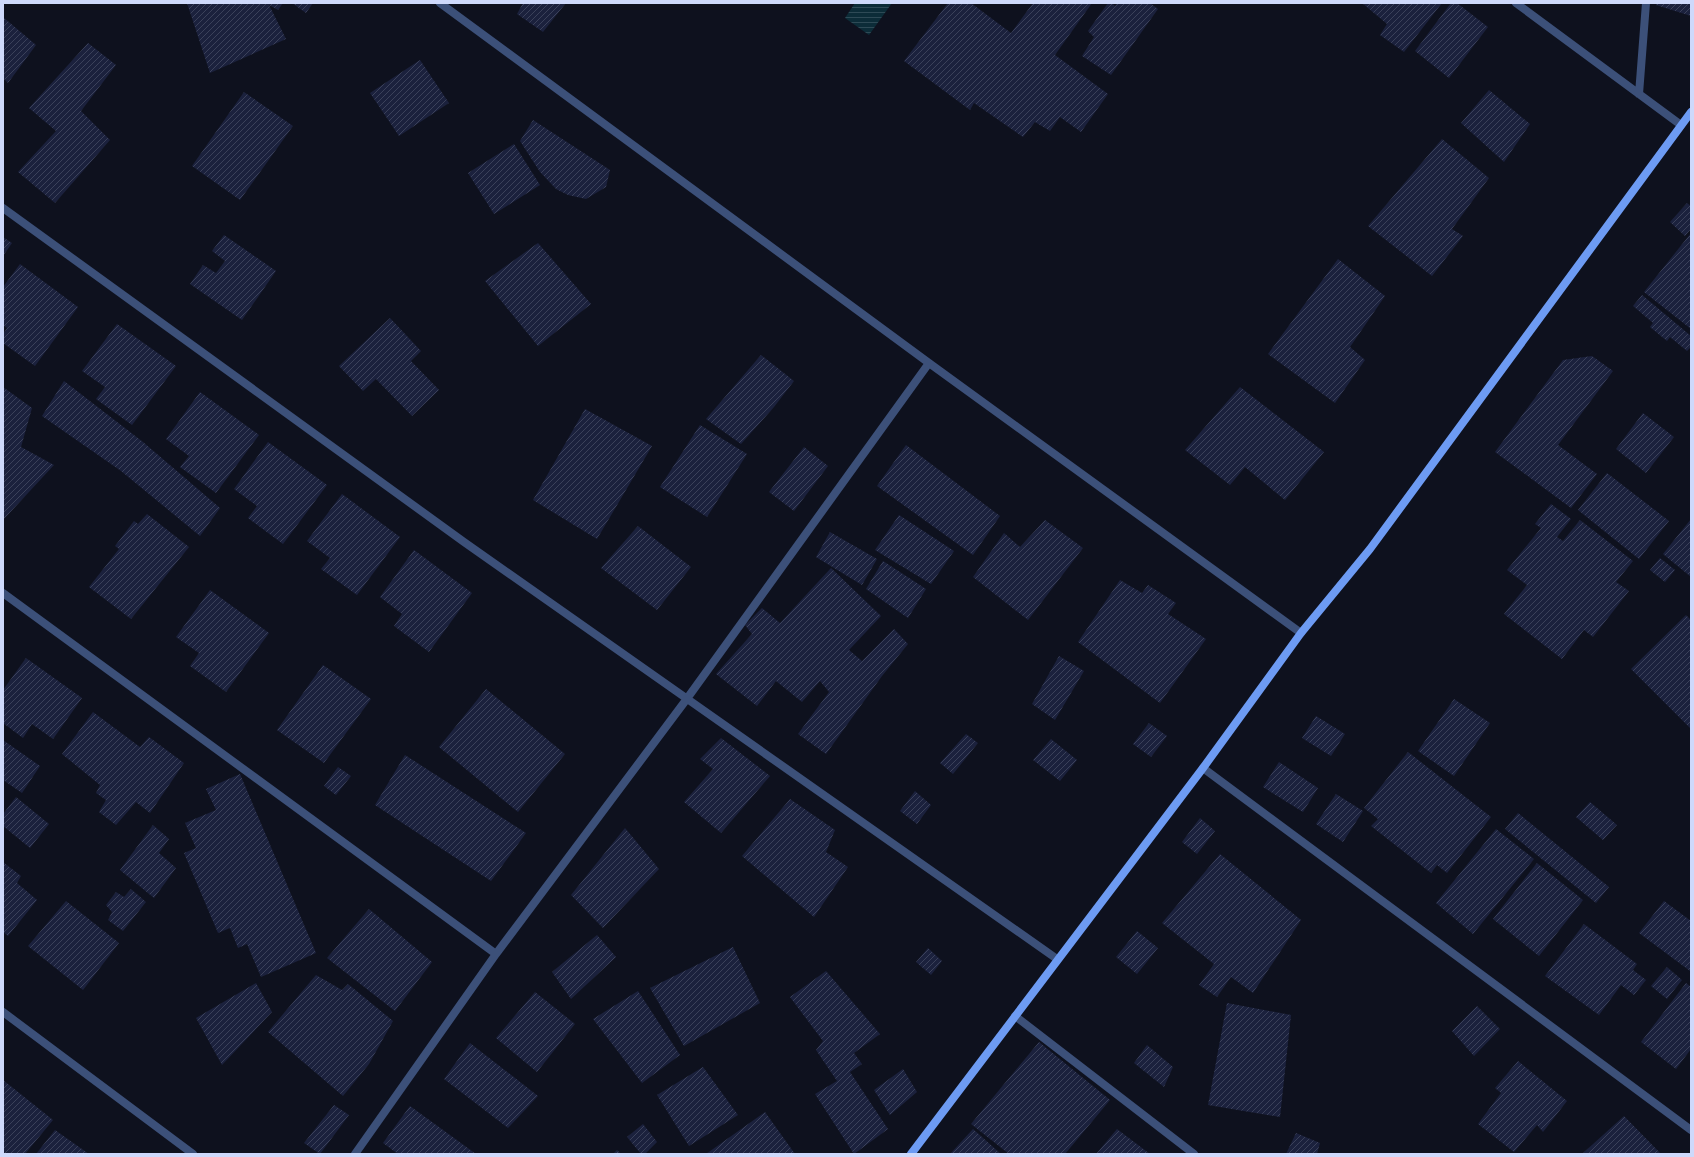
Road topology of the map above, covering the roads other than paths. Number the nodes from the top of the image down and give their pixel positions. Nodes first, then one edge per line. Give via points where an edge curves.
1 (440, 3) edge
2 (1516, 3) edge
3 (1646, 3) edge
4 (1640, 94) junction
5 (1691, 112) edge
6 (1681, 125) junction
7 (3, 208) edge
8 (928, 363) junction
9 (3, 592) edge
10 (1301, 634) junction
11 (686, 700) junction
12 (1203, 768) junction
13 (496, 954) junction
14 (1057, 959) junction
15 (3, 1012) edge
16 (1015, 1016) junction
17 (1691, 1130) edge
18 (192, 1154) edge
19 (355, 1154) edge
20 (911, 1154) edge
21 (1194, 1154) edge

1 - 8 street
2 - 4 street
3 - 4 street
4 - 6 street
5 - 6 street
6 - 10 street via 1379,536
7 - 11 street via 457,538
8 - 10 street
8 - 11 street
9 - 13 street
10 - 12 street
11 - 13 street
11 - 14 street
12 - 14 street
12 - 17 street
13 - 19 street
14 - 16 street
15 - 18 street
16 - 20 street
16 - 21 street

